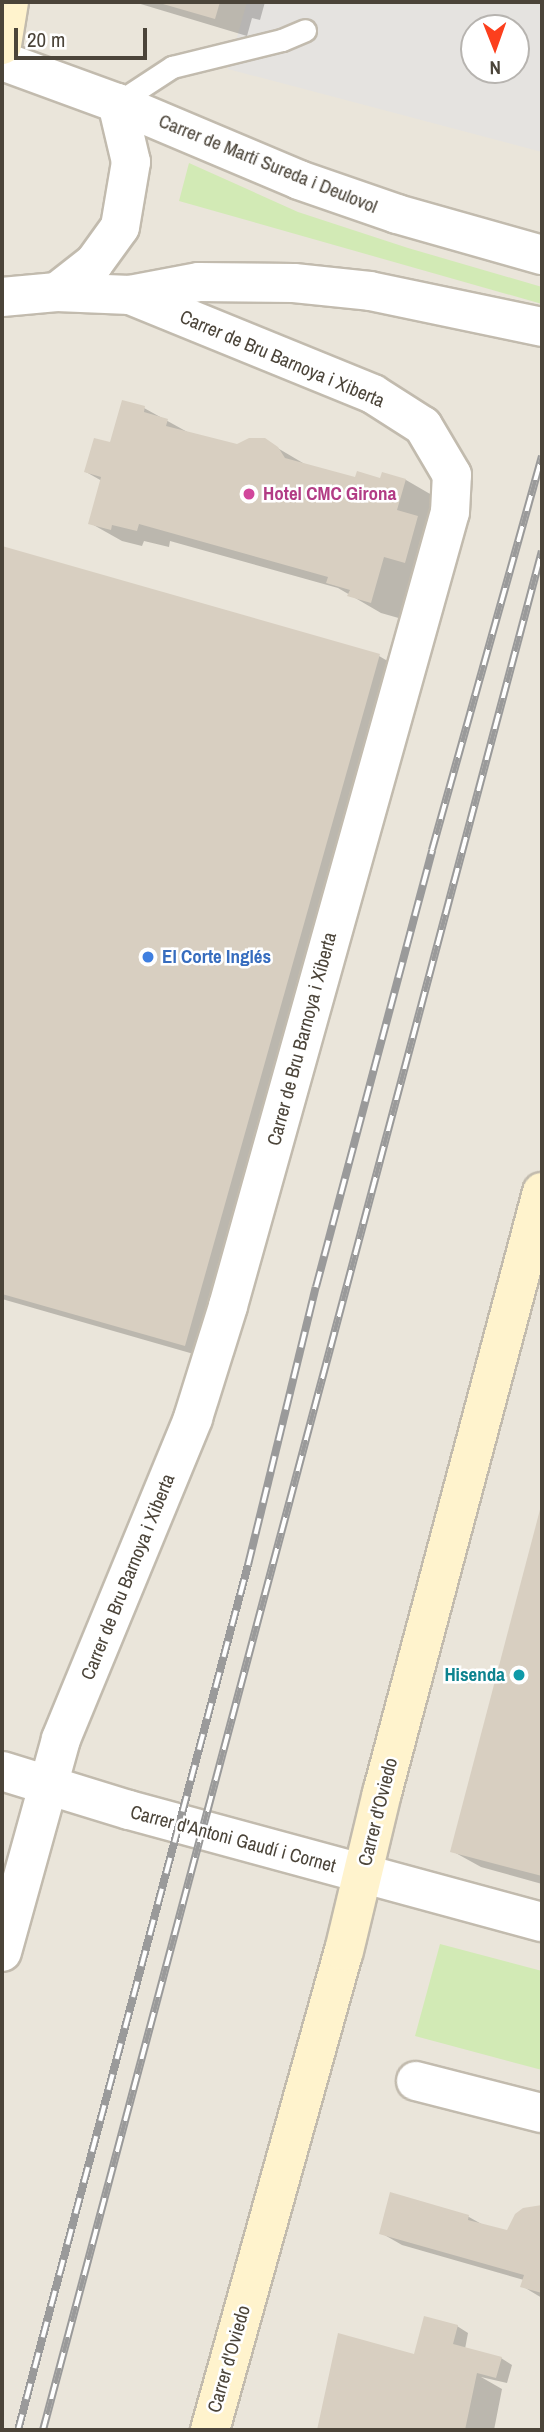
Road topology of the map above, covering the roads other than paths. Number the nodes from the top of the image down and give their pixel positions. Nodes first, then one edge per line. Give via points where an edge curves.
1 (9, 2) edge
2 (305, 30) dead end
3 (2, 46) edge
4 (2, 61) edge
5 (117, 103) junction
6 (542, 255) edge
7 (57, 292) junction
8 (130, 295) junction
9 (2, 297) edge
10 (542, 327) edge
11 (542, 1192) edge
12 (2, 1771) edge
13 (47, 1784) junction
14 (362, 1874) junction
15 (542, 1922) edge
16 (2, 1952) edge
17 (416, 2081) dead end
18 (542, 2113) edge
19 (210, 2430) edge

1 - 3 street
2 - 5 lane via 172,67
4 - 5 street, Carrer de Martí Sureda i Deulovol
5 - 6 street, Carrer de Martí Sureda i Deulovol via 312,185
5 - 7 street via 131,162 120,226 94,263
7 - 8 street
7 - 9 street
8 - 10 street via 199,282 294,283 370,291
8 - 13 street, Carrer de Bru Barnoya i Xiberta via 373,394 423,426 452,475 450,512 193,1418 61,1739
11 - 14 street, Carrer d'Oviedo
12 - 13 street, Carrer d'Antoni Gaudí i Cornet
13 - 14 street, Carrer d'Antoni Gaudí i Cornet
13 - 16 street, Carrer de Bru Barnoya i Xiberta
14 - 15 street, Carrer d'Antoni Gaudí i Cornet
14 - 19 street, Carrer d'Oviedo
17 - 18 street

